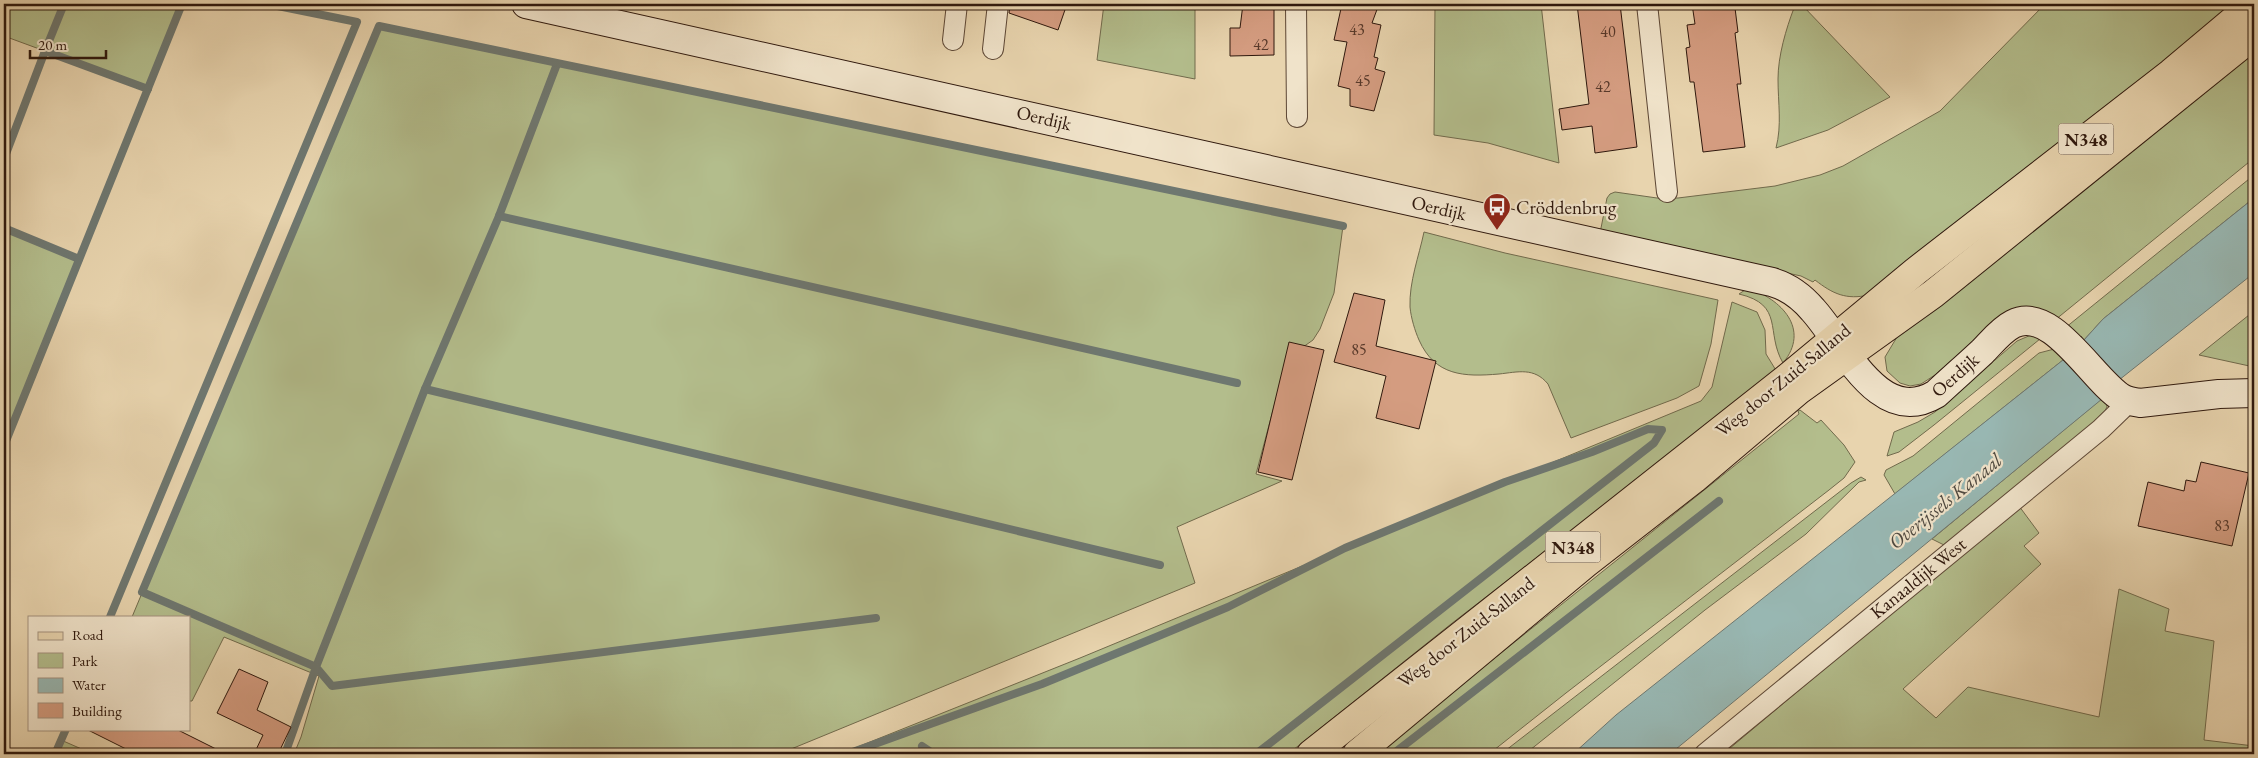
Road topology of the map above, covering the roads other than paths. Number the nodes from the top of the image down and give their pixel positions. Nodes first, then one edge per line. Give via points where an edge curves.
1 (526, 4) edge
2 (957, 4) edge
3 (998, 4) edge
4 (1296, 4) edge
5 (1647, 4) edge
6 (2253, 4) edge
7 (2254, 35) edge
8 (953, 40) dead end
9 (993, 48) dead end
10 (1297, 117) dead end
11 (1666, 192) dead end
12 (1841, 347) junction
13 (2254, 393) edge
14 (2120, 395) junction
15 (1311, 754) edge
16 (1357, 754) edge
17 (1705, 754) edge

1 - 12 street, Oerdijk via 1772,282 1786,286 1814,310
2 - 8 street
3 - 9 street
4 - 10 street
5 - 11 street
6 - 12 main road, Weg door Zuid-Salland / N348 via 2171,73 1916,271
7 - 12 main road, Weg door Zuid-Salland / N348 via 1933,294
12 - 14 street, Oerdijk via 1887,397 1925,401 2013,324 2027,322 2054,331
12 - 15 main road, Weg door Zuid-Salland / N348
12 - 16 main road, Weg door Zuid-Salland / N348 via 1799,390 1694,479
13 - 14 street via 2140,403
14 - 17 street, Kanaaldijk West via 2101,429

